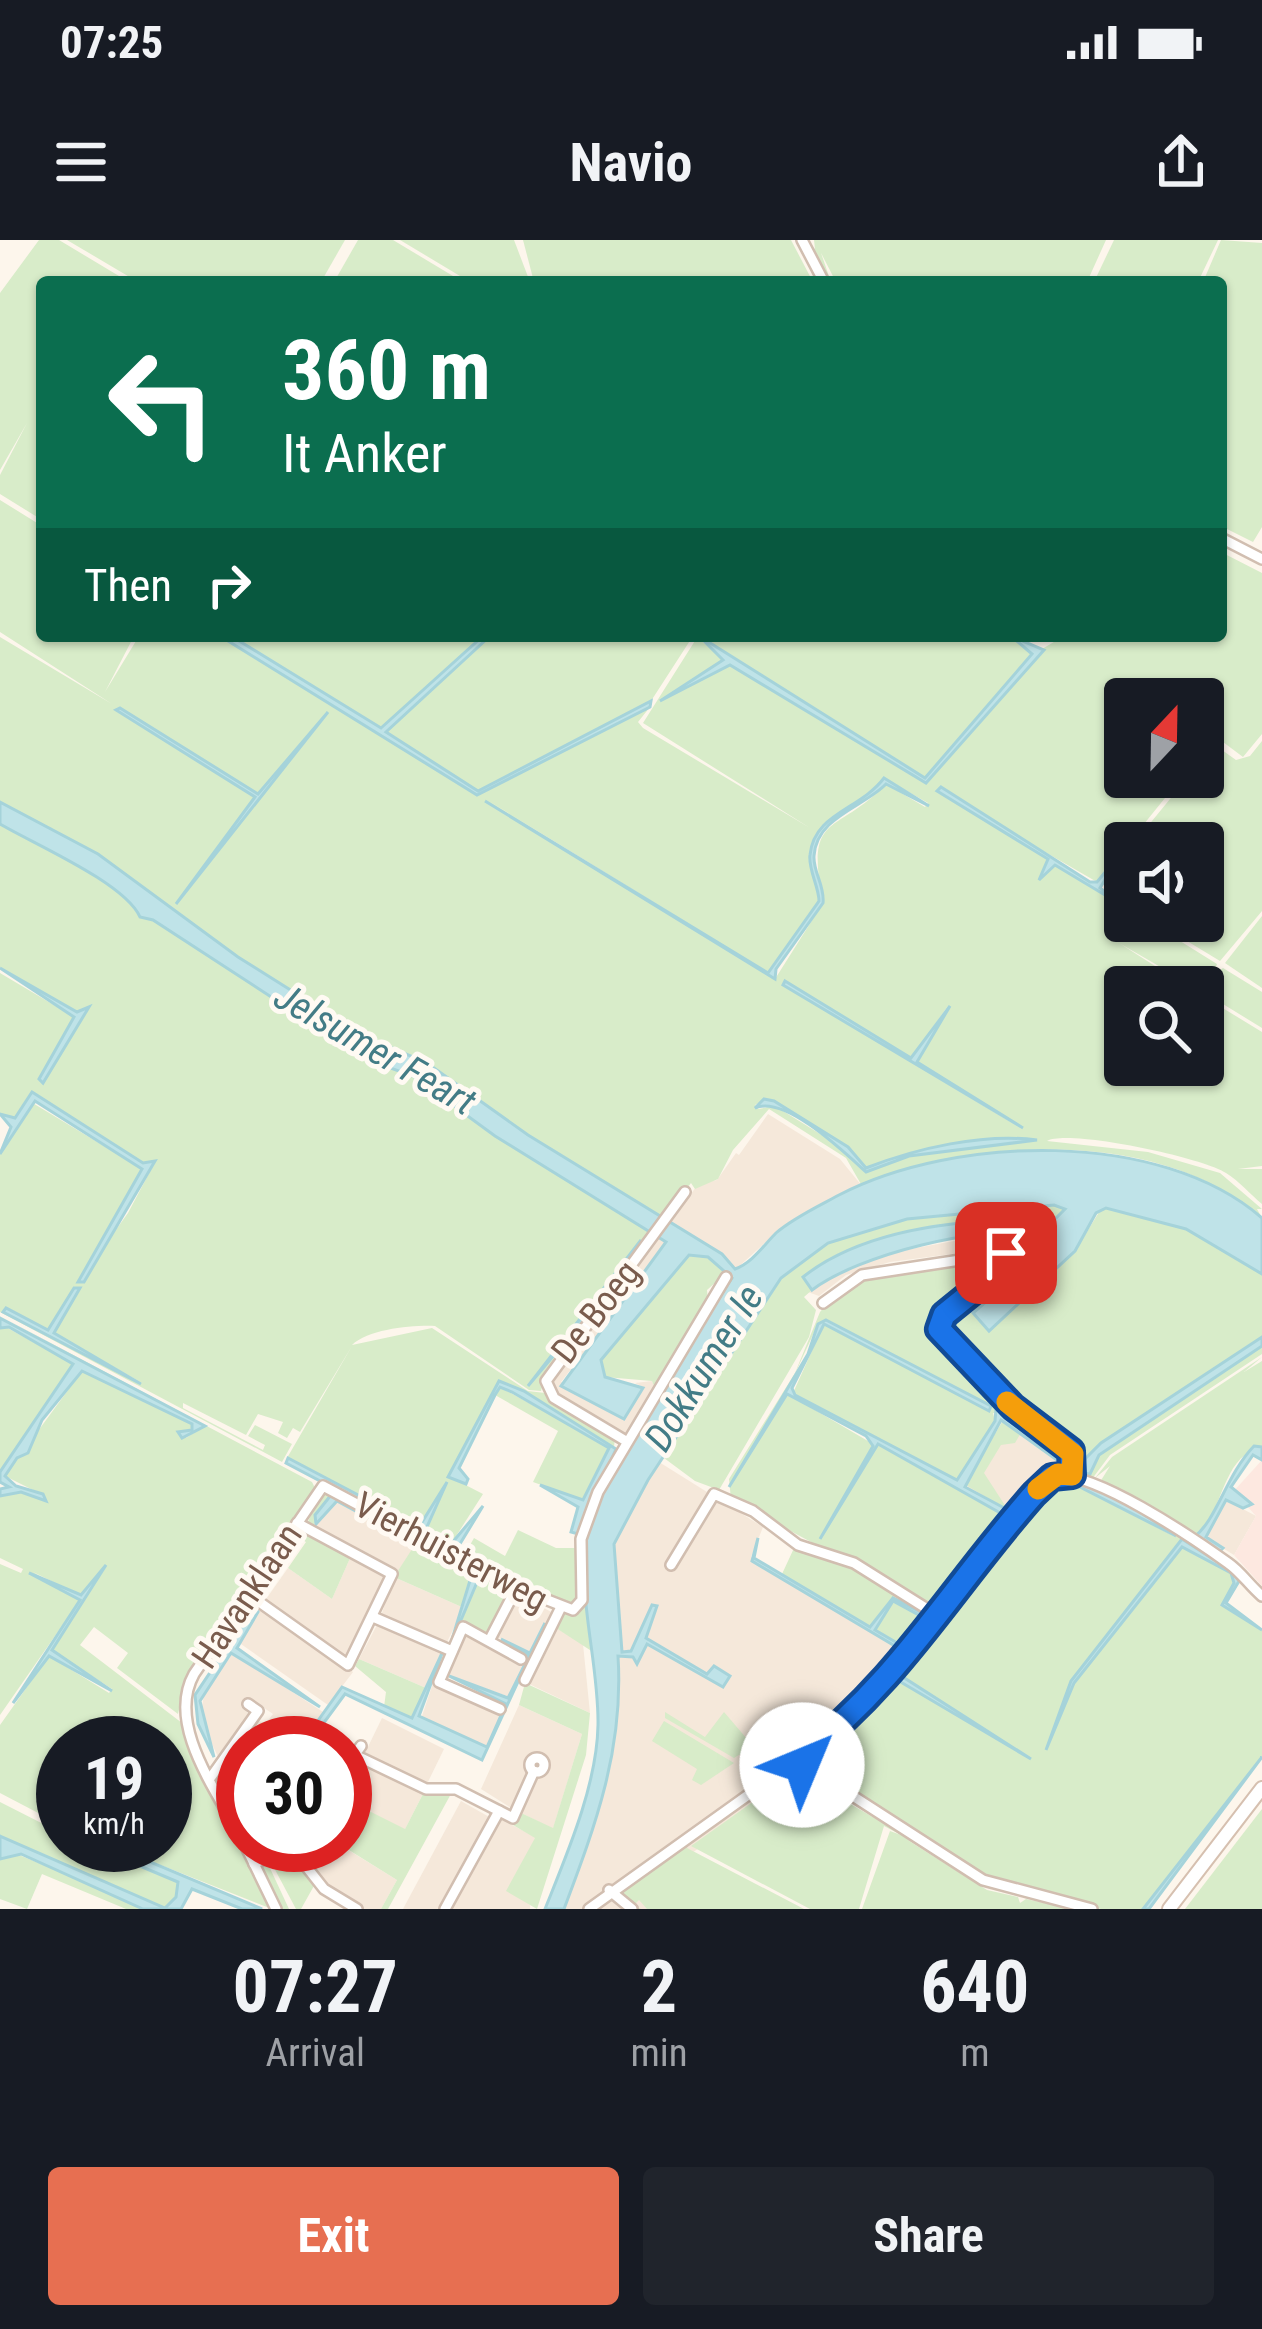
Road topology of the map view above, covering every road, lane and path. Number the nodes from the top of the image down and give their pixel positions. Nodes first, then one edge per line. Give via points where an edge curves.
1 (802, 240) edge
2 (821, 276) edge
3 (1227, 541) edge
4 (1262, 559) edge
5 (686, 1192) dead end
6 (725, 1277) dead end
7 (823, 1303) dead end
8 (626, 1441) junction
9 (1072, 1475) junction
10 (323, 1486) joint
11 (297, 1523) junction
12 (670, 1565) dead end
13 (517, 1589) junction
14 (248, 1594) junction
15 (1262, 1596) edge
16 (560, 1609) junction
17 (373, 1617) junction
18 (940, 1617) junction
19 (490, 1639) junction
20 (452, 1651) junction
21 (521, 1659) dead end
22 (525, 1680) dead end
23 (500, 1708) dead end
24 (258, 1711) dead end
25 (372, 1758) edge
26 (797, 1760) junction
27 (534, 1771) dead end
28 (211, 1777) junction
29 (216, 1787) edge
30 (1262, 1788) edge
31 (499, 1811) junction
32 (258, 1872) edge
33 (311, 1872) edge
34 (609, 1890) junction
35 (276, 1909) edge
36 (357, 1909) edge
37 (445, 1909) edge
38 (589, 1909) edge
39 (632, 1909) edge
40 (1092, 1909) edge
41 (1169, 1909) edge

1 - 2 street
3 - 4 street
5 - 8 street, De Boeg via 546,1382 554,1398
6 - 8 street
7 - 9 street via 862,1275 1006,1253 1008,1263 944,1315 939,1329 1013,1407 1071,1451
8 - 16 street, Vierhuisterweg via 582,1534 580,1605
9 - 15 street via 1221,1558
9 - 18 street via 1052,1477 1034,1494
10 - 11 street, Havanklaan
10 - 13 street, Vierhuisterweg
11 - 14 street, Havanklaan
11 - 17 street via 392,1574
12 - 18 street via 714,1494 753,1511 789,1541 854,1563
13 - 16 street, Vierhuisterweg
13 - 19 street
14 - 17 street via 348,1665
14 - 28 street, Havanklaan via 184,1699 184,1721
16 - 22 street
17 - 20 street
18 - 26 street via 878,1690
19 - 20 street via 463,1627
19 - 21 street
20 - 23 street via 439,1682
24 - 28 street
25 - 31 street via 426,1790 456,1789
26 - 34 street
26 - 40 street via 983,1880
27 - 31 street via 513,1818
28 - 29 street, Havanklaan
30 - 41 main road
31 - 37 street
32 - 35 street, Havanklaan
33 - 36 street
34 - 38 street
34 - 39 street

